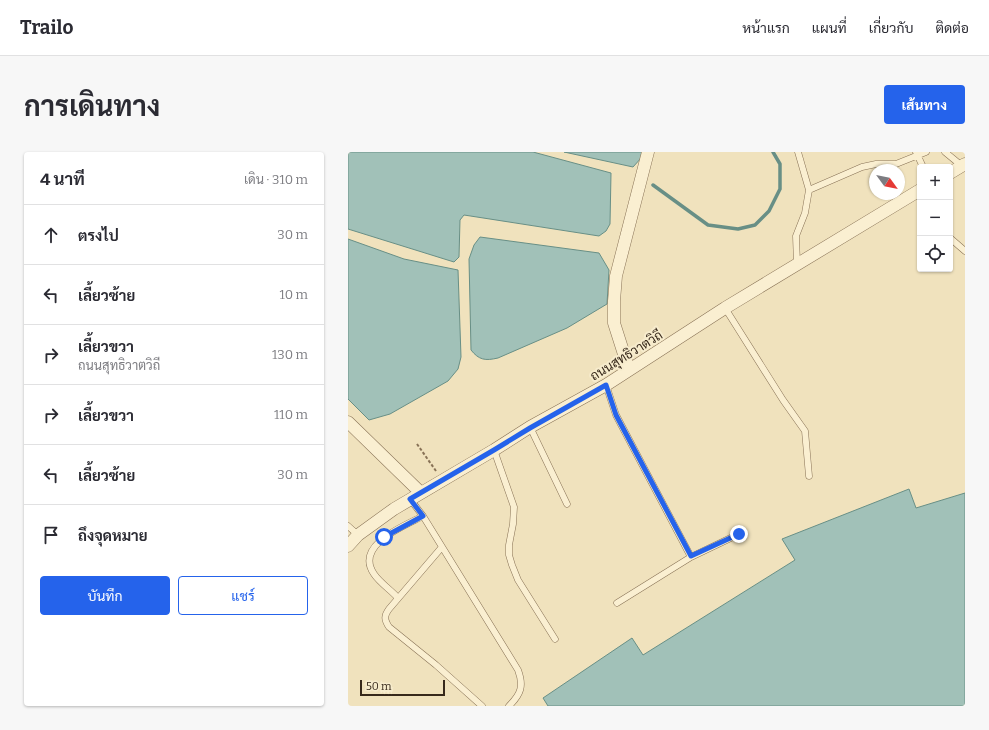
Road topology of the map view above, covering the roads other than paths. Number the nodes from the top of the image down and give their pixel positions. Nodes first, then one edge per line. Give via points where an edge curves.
1 (648, 152) edge
2 (798, 152) edge
3 (926, 152) edge
4 (945, 152) edge
5 (917, 154) edge
6 (922, 164) edge
7 (963, 165) edge
8 (953, 171) edge
9 (809, 190) junction
10 (917, 192) edge
11 (953, 241) edge
12 (965, 251) edge
13 (797, 264) junction
14 (725, 308) junction
15 (629, 370) junction
16 (606, 385) junction
17 (348, 422) edge
18 (530, 428) junction
19 (494, 450) junction
20 (810, 476) dead end
21 (415, 496) junction
22 (566, 504) dead end
23 (423, 516) junction
24 (348, 526) edge
25 (358, 534) junction
26 (739, 534) dead end
27 (348, 546) edge
28 (442, 547) junction
29 (691, 556) junction
30 (398, 598) junction
31 (617, 603) dead end
32 (555, 639) dead end
33 (482, 706) edge
34 (509, 706) edge

1 - 15 street via 616,276 614,323
2 - 9 lane
3 - 5 lane
4 - 7 lane
5 - 6 lane
5 - 9 lane via 896,164 862,167
7 - 8 street
9 - 13 lane via 796,236
10 - 13 street, ถนนสุทธิวาตวิถี
11 - 12 lane
13 - 14 street, ถนนสุทธิวาตวิถี
14 - 15 street, ถนนสุทธิวาตวิถี
14 - 20 lane via 805,431
15 - 16 street, ถนนสุทธิวาตวิถี
16 - 18 street, ถนนสุทธิวาตวิถี
16 - 29 lane via 616,415
17 - 21 street
18 - 19 street, ถนนสุทธิวาตวิถี
18 - 22 lane
19 - 21 street, ถนนสุทธิวาตวิถี
19 - 32 lane via 514,507 509,545 512,565 518,580
21 - 23 lane
21 - 25 street, ถนนสุทธิวาตวิถี
23 - 28 lane
23 - 30 lane via 384,537 372,551 370,562 374,574
24 - 25 lane
25 - 27 street, ถนนสุทธิวาตวิถี
26 - 29 lane
28 - 30 lane
28 - 34 lane via 518,670 522,680 521,689
29 - 31 lane
30 - 33 lane via 385,616 389,627

